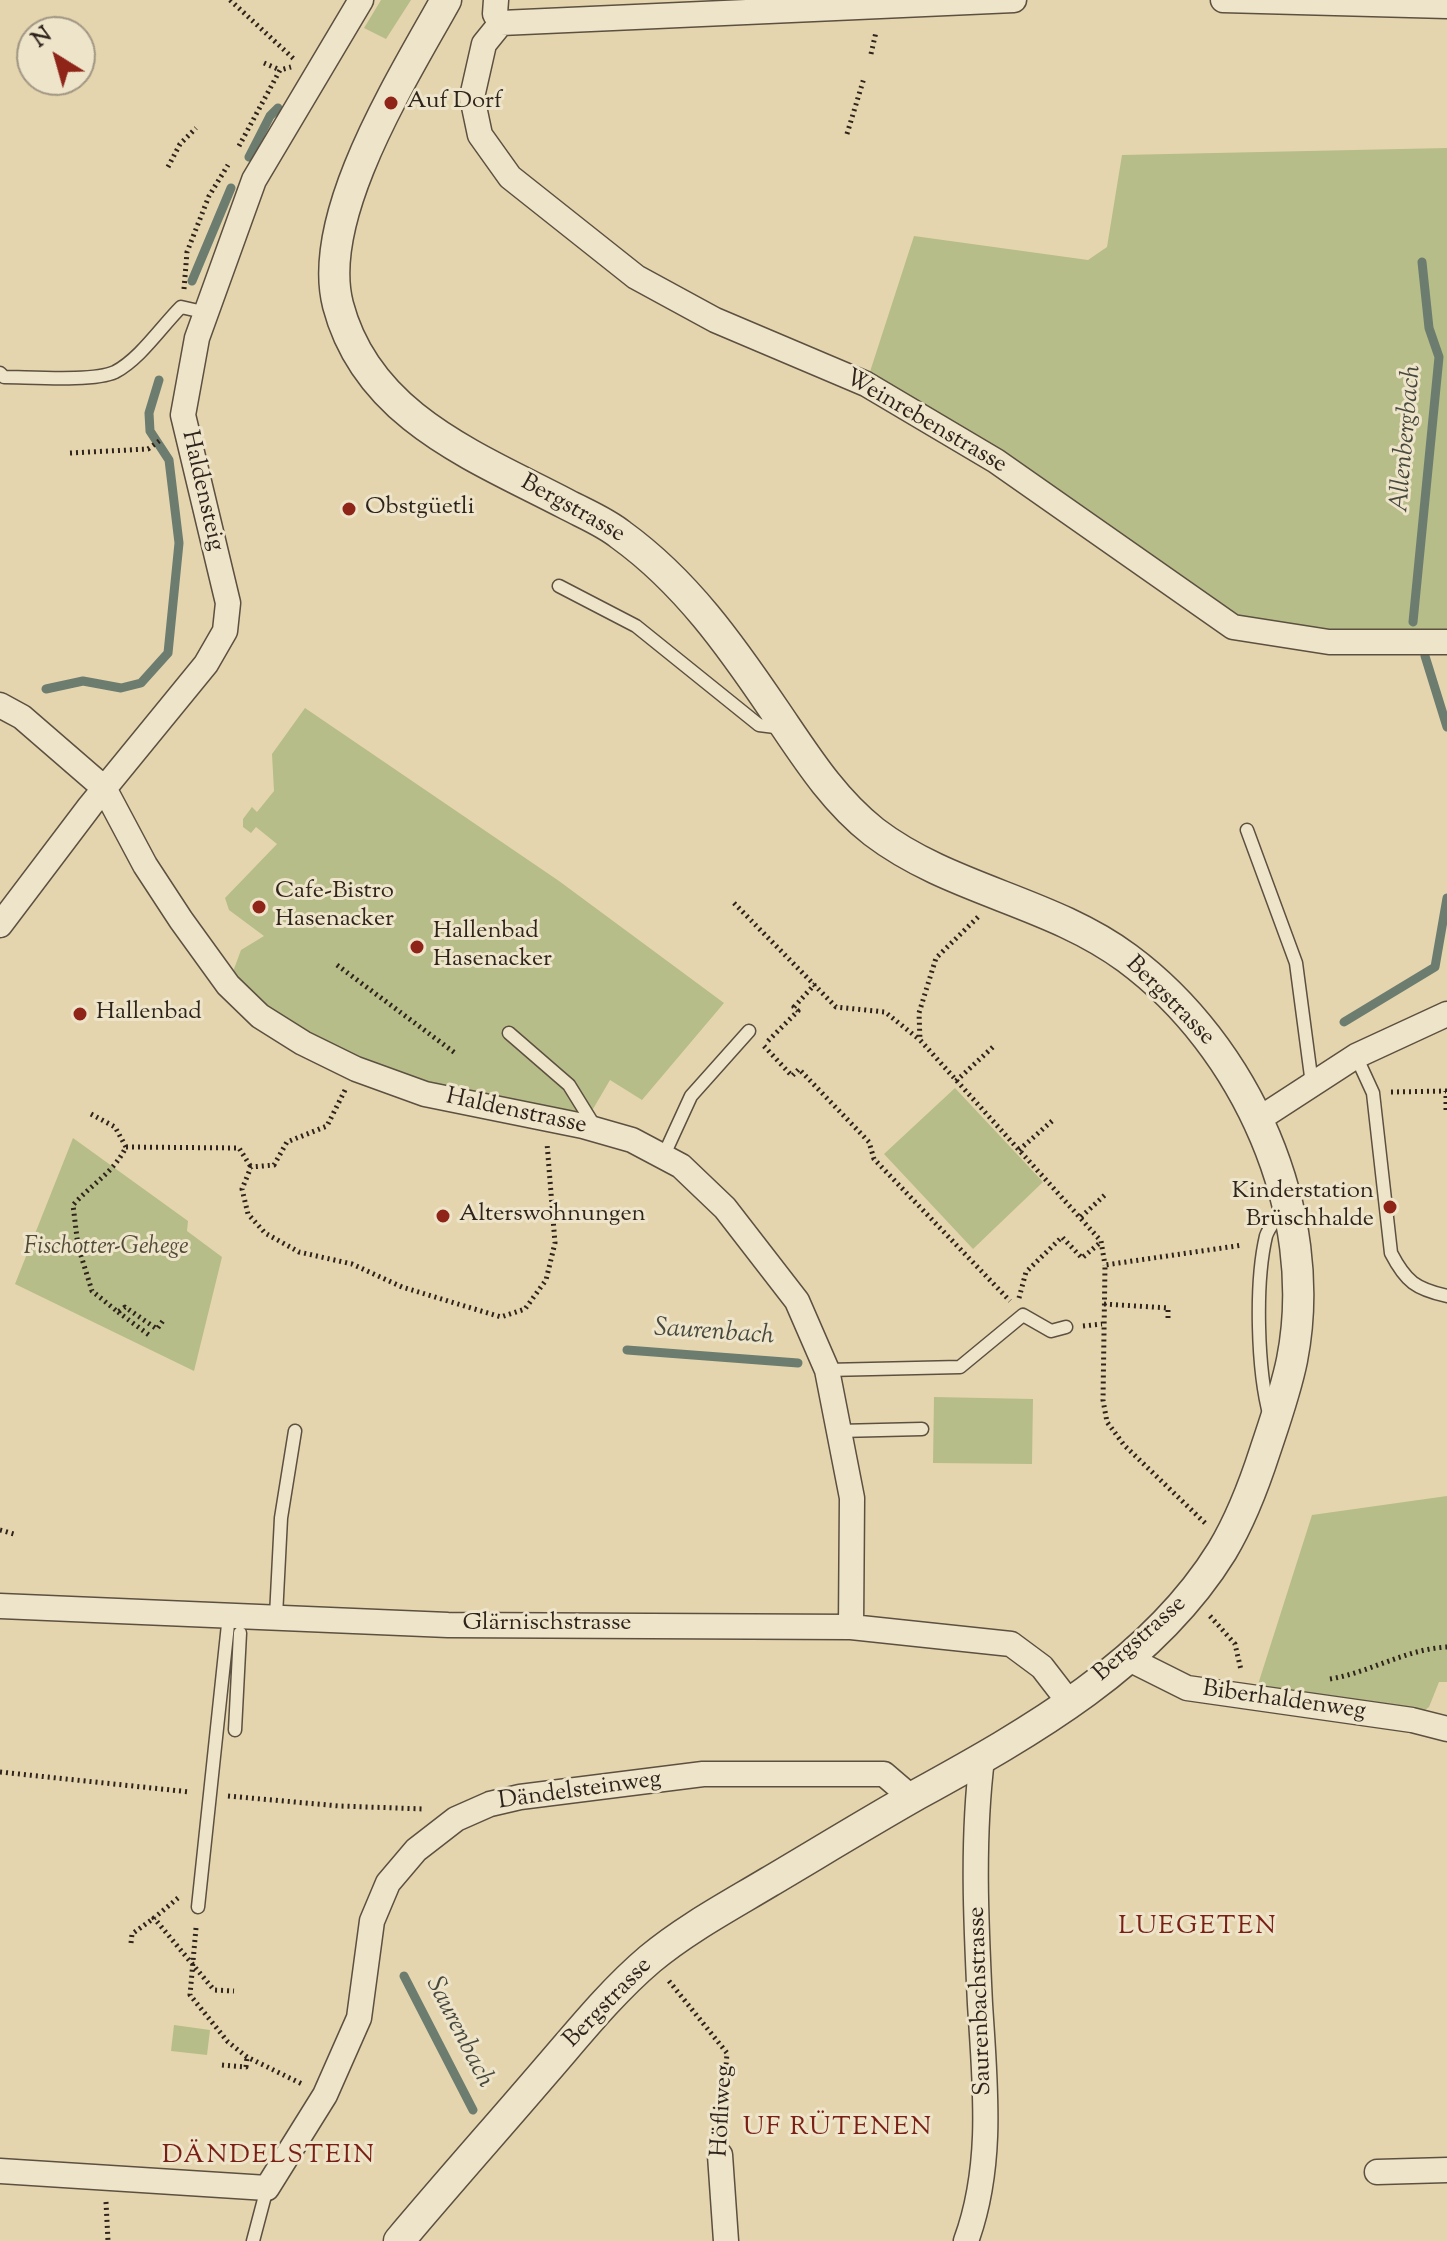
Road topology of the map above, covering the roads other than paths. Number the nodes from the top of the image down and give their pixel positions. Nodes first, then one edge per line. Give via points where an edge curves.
1 (361, 0) edge
2 (446, 0) edge
3 (1014, 0) edge
4 (1223, 0) edge
5 (1447, 6) edge
6 (498, 11) edge
7 (203, 312) junction
8 (0, 373) edge
9 (559, 586) dead end
10 (1447, 642) edge
11 (0, 705) edge
12 (787, 729) junction
13 (104, 788) junction
14 (1247, 830) dead end
15 (0, 925) edge
16 (1447, 1014) edge
17 (749, 1031) road end
18 (509, 1033) dead end
19 (1356, 1056) junction
20 (1312, 1085) junction
21 (1259, 1119) junction
22 (597, 1130) junction
23 (663, 1157) junction
24 (1447, 1296) edge
25 (1066, 1327) dead end
26 (827, 1370) junction
27 (922, 1429) dead end
28 (295, 1431) dead end
29 (839, 1431) junction
30 (0, 1606) edge
31 (276, 1616) junction
32 (234, 1624) junction
33 (851, 1627) junction
34 (1127, 1658) junction
35 (1069, 1702) junction
36 (1447, 1729) edge
37 (235, 1730) dead end
38 (982, 1759) junction
39 (912, 1798) junction
40 (198, 1907) road end
41 (720, 2155) road end
42 (1447, 2170) edge
43 (0, 2171) edge
44 (1377, 2172) dead end
45 (267, 2188) junction
46 (253, 2241) edge
47 (399, 2241) edge
48 (726, 2241) edge
49 (966, 2241) edge

1 - 7 street, Haldensteig via 254,180
2 - 12 street, Bergstrasse via 371,143 335,246 336,298 356,356 394,404 450,443 616,530 681,584
3 - 6 street
4 - 5 street
6 - 10 street, Weinrebenstrasse via 472,97 480,135 510,177 636,277 715,320 866,384 996,461 1233,627 1329,642
7 - 8 lane via 181,307 113,373 54,378
7 - 13 street, Haldensteig via 183,415 228,603 225,631 206,664
9 - 12 lane via 636,626 759,725
11 - 13 street, Haldenstrasse via 22,717
12 - 21 street, Bergstrasse via 830,792 877,835 932,866 1070,921 1130,961 1213,1044
13 - 15 street, Haldensteig
13 - 22 street, Haldenstrasse via 145,865 228,985 260,1016 356,1069 425,1094
14 - 20 lane via 1296,963
16 - 19 street
17 - 23 lane via 691,1096
18 - 22 lane via 569,1085
19 - 20 street
19 - 24 lane via 1373,1093 1391,1253 1419,1290
20 - 21 street
21 - 34 street, Bergstrasse via 1286,1203 1297,1303 1292,1359 1255,1482 1226,1545 1197,1588
22 - 23 street, Haldenstrasse
23 - 26 street, Haldenstrasse via 681,1166 725,1208 767,1259 797,1301
25 - 26 lane via 1051,1331 1023,1315 960,1367
26 - 29 street, Haldenstrasse
27 - 29 lane
28 - 31 lane via 281,1518
29 - 33 street, Haldenstrasse via 852,1498
30 - 32 street, Glärnischstrasse
31 - 32 street, Glärnischstrasse
31 - 33 street, Glärnischstrasse via 448,1625
32 - 37 lane
32 - 40 lane
33 - 35 street, Glärnischstrasse via 1011,1644 1042,1667
34 - 35 street, Bergstrasse
34 - 36 street, Biberhaldenweg via 1187,1688
35 - 38 street, Bergstrasse
38 - 39 street, Bergstrasse
38 - 49 street, Saurenbachstrasse via 976,1807 987,2128 977,2212
39 - 45 street, Dändelsteinweg via 884,1774 703,1774 520,1797 456,1819 416,1850 388,1883 372,1921 359,2018 325,2095
39 - 47 street, Bergstrasse via 722,1910 651,1959 589,2021
41 - 48 street, Höfliweg
42 - 44 street
43 - 45 street
45 - 46 lane

